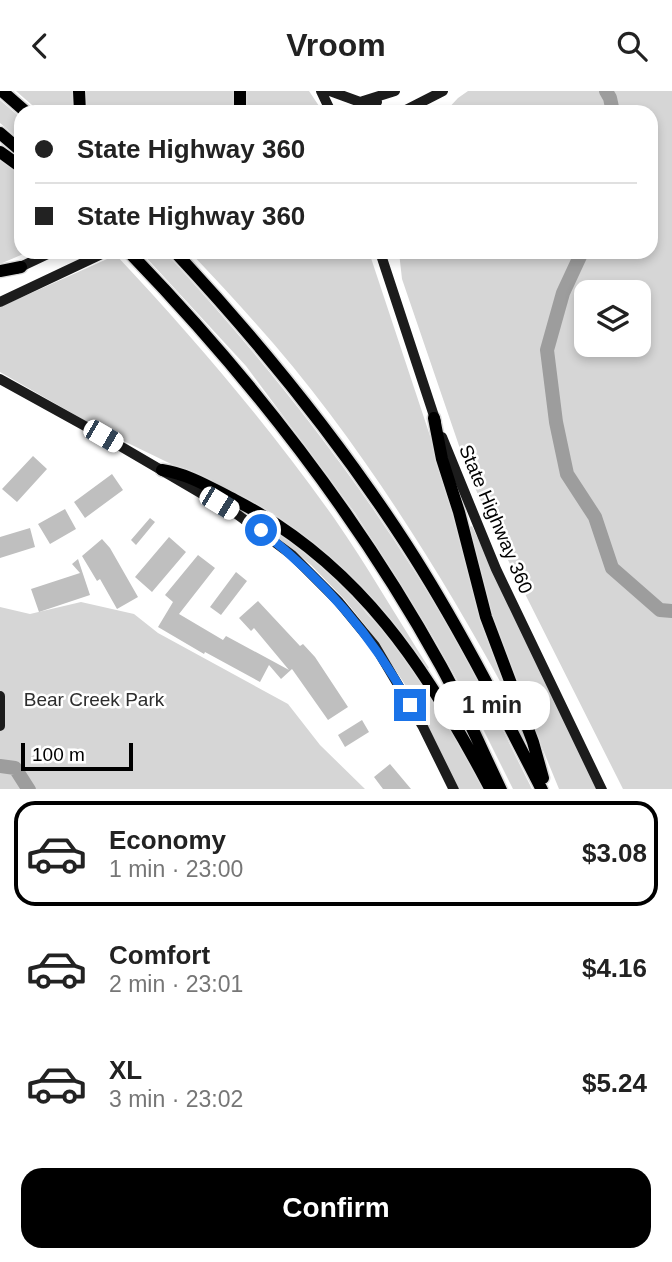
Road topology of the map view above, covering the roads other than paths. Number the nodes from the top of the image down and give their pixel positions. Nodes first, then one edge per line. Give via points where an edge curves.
1 (2, 91) edge
2 (330, 91) edge
3 (397, 91) edge
4 (443, 91) edge
5 (18, 105) edge
6 (371, 105) edge
7 (416, 105) edge
8 (0, 133) edge
9 (14, 145) edge
10 (38, 259) edge
11 (91, 259) edge
12 (135, 259) edge
13 (181, 259) edge
14 (382, 259) edge
15 (21, 267) joint
16 (0, 274) edge
17 (0, 302) edge
18 (0, 379) edge
19 (434, 418) junction
20 (162, 470) junction
21 (0, 696) edge
22 (0, 726) edge
23 (454, 789) edge
24 (491, 789) edge
25 (501, 789) edge
26 (544, 789) edge
27 (602, 789) edge

1 - 5 highway
2 - 3 main road via 360,102
3 - 6 main road
4 - 7 main road
8 - 9 highway
10 - 15 main road
11 - 17 main road
12 - 25 highway via 240,374 339,504 442,667
13 - 26 highway via 285,377 374,497 462,637
14 - 19 main road, State Highway 360
15 - 16 highway
18 - 20 main road
19 - 26 highway via 486,617 533,742
19 - 27 main road, State Highway 360 via 496,569
20 - 23 main road via 261,530 338,601 398,683
20 - 24 highway via 182,473 248,507 343,576 423,673
21 - 22 main road

